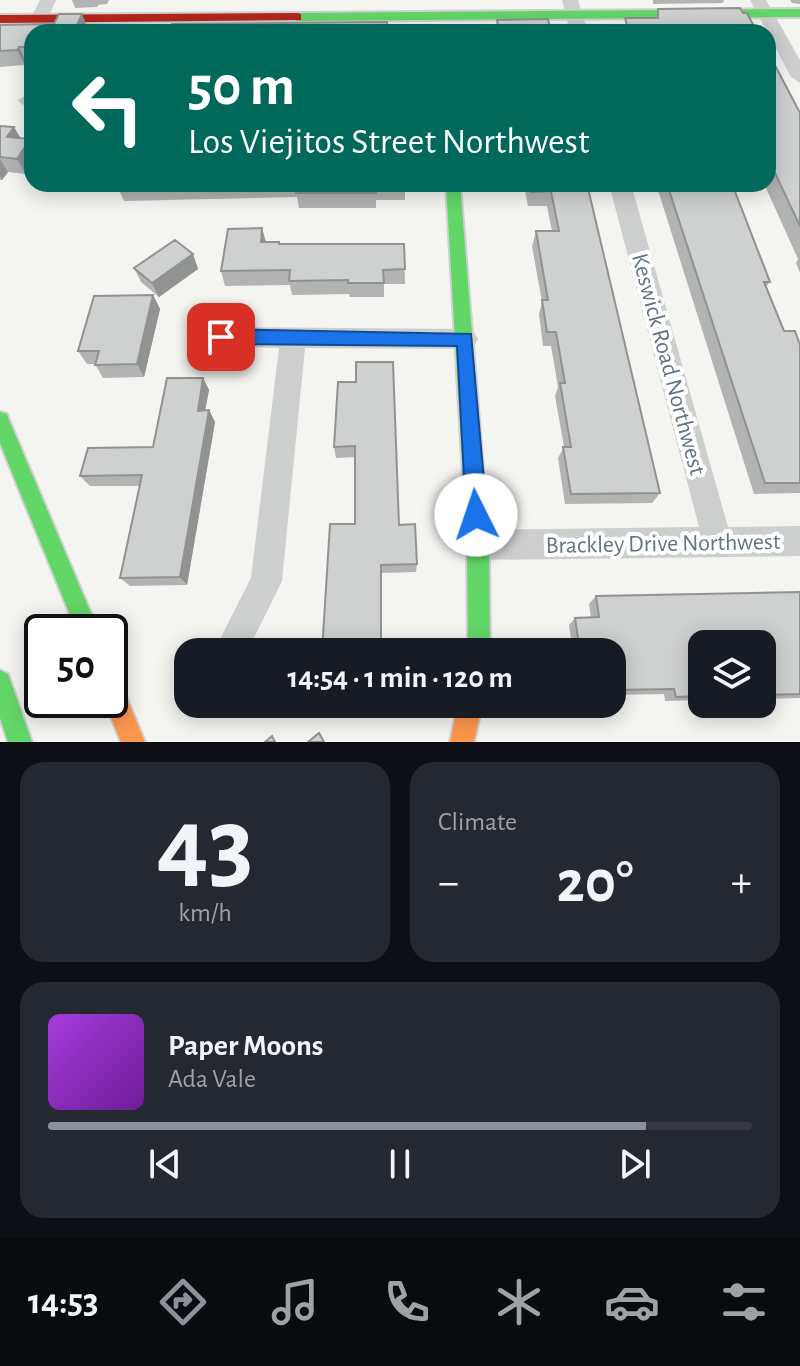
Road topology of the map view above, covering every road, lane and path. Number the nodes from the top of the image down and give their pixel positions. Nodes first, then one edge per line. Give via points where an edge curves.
1 (48, 0) edge
2 (761, 6) edge
3 (800, 13) edge
4 (438, 16) edge
5 (575, 16) edge
6 (40, 18) junction
7 (0, 19) edge
8 (771, 24) edge
9 (776, 33) edge
10 (800, 77) edge
11 (454, 192) edge
12 (622, 192) edge
13 (221, 337) dead end
14 (293, 339) junction
15 (465, 339) junction
16 (0, 420) edge
17 (800, 541) edge
18 (718, 544) junction
19 (478, 545) junction
20 (81, 614) edge
21 (237, 638) edge
22 (479, 638) edge
23 (0, 682) edge
24 (123, 718) edge
25 (467, 718) edge
26 (20, 742) edge
27 (133, 742) edge
28 (462, 742) edge

1 - 6 street
2 - 3 street
2 - 5 street
2 - 8 street
4 - 5 street
4 - 6 street
6 - 7 street
9 - 10 street
11 - 15 street
12 - 18 street, Keswick Road Northwest
13 - 14 street
14 - 15 street
14 - 21 street via 266,581
15 - 19 street
16 - 20 street
17 - 18 street, Brackley Drive Northwest
18 - 19 street, Brackley Drive Northwest
19 - 22 street
23 - 26 street
24 - 27 street
25 - 28 street

